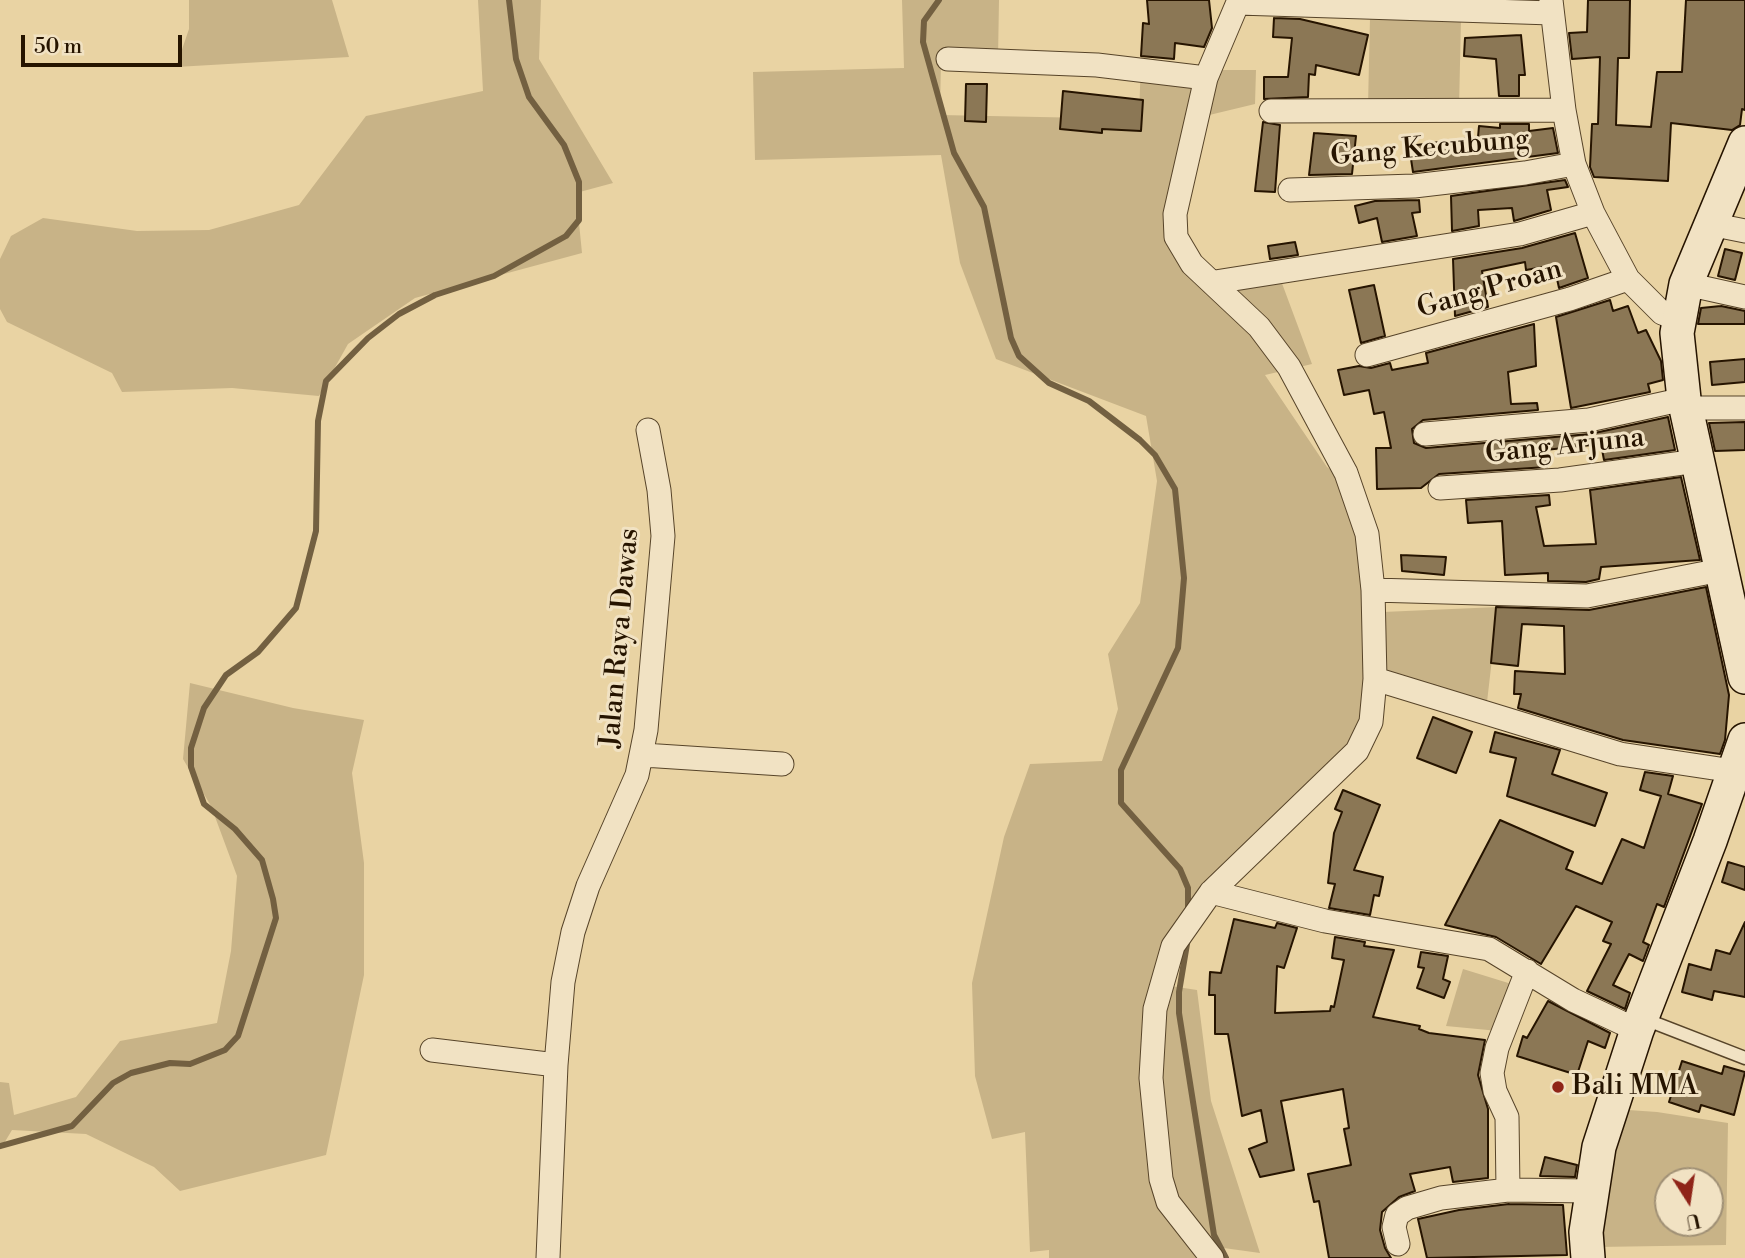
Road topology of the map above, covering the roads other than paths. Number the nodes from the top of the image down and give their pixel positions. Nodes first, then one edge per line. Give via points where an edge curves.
1 (1238, 2) edge
2 (1552, 7) edge
3 (948, 59) dead end
4 (1206, 78) junction
5 (1564, 110) junction
6 (1270, 111) dead end
7 (1745, 143) edge
8 (1574, 164) junction
9 (1290, 190) dead end
10 (1593, 213) junction
11 (1710, 225) junction
12 (1745, 231) edge
13 (1628, 279) junction
14 (1215, 282) junction
15 (1686, 284) junction
16 (1745, 297) edge
17 (1677, 319) junction
18 (1367, 355) dead end
19 (1685, 403) junction
20 (1745, 408) edge
21 (648, 429) dead end
22 (1425, 434) dead end
23 (1697, 461) junction
24 (1440, 488) dead end
25 (1721, 570) junction
26 (1373, 590) junction
27 (1745, 677) edge
28 (1375, 679) junction
29 (1745, 740) edge
30 (643, 755) junction
31 (782, 764) dead end
32 (1733, 771) junction
33 (1211, 892) junction
34 (1527, 971) junction
35 (1639, 1024) junction
36 (432, 1050) dead end
37 (1745, 1058) edge
38 (556, 1065) junction
39 (1508, 1190) junction
40 (1591, 1191) junction
41 (1398, 1244) dead end
42 (548, 1258) edge
43 (1212, 1258) edge
44 (1588, 1258) edge

1 - 2 street
1 - 4 street
2 - 5 street
3 - 4 street via 1097,65
4 - 14 street via 1175,214 1176,237 1192,264
5 - 6 street
5 - 8 street
7 - 11 main road
8 - 9 street, Gang Kecubung via 1414,186
8 - 10 street
10 - 13 street
10 - 14 street via 1483,240
11 - 12 street
11 - 15 main road
13 - 17 street via 1662,313
13 - 18 street, Gang Proan
14 - 26 street via 1259,327 1289,368 1346,473 1367,534
15 - 16 street
15 - 17 main road
17 - 19 main road
19 - 20 street
19 - 22 street via 1589,420
19 - 23 main road
21 - 30 street, Jalan Raya Dawas via 663,536
23 - 24 street, Gang Arjuna via 1560,480
23 - 25 main road
25 - 26 street via 1587,596
25 - 27 main road
26 - 28 street
28 - 32 street via 1620,754
28 - 33 street via 1371,722 1357,751
29 - 32 main road
30 - 31 street
30 - 38 street, Jalan Raya Dawas via 573,932 563,982
32 - 35 main road
33 - 34 street via 1325,922 1467,943 1489,949
33 - 43 street via 1173,946 1155,1009 1151,1079 1155,1138 1168,1202
34 - 35 street via 1573,1000
34 - 39 street via 1492,1073 1507,1117
35 - 37 lane
35 - 40 main road via 1599,1147
36 - 38 street
38 - 42 street, Jalan Raya Dawas
39 - 40 street
39 - 41 street via 1441,1198 1407,1208 1394,1221
40 - 44 main road

